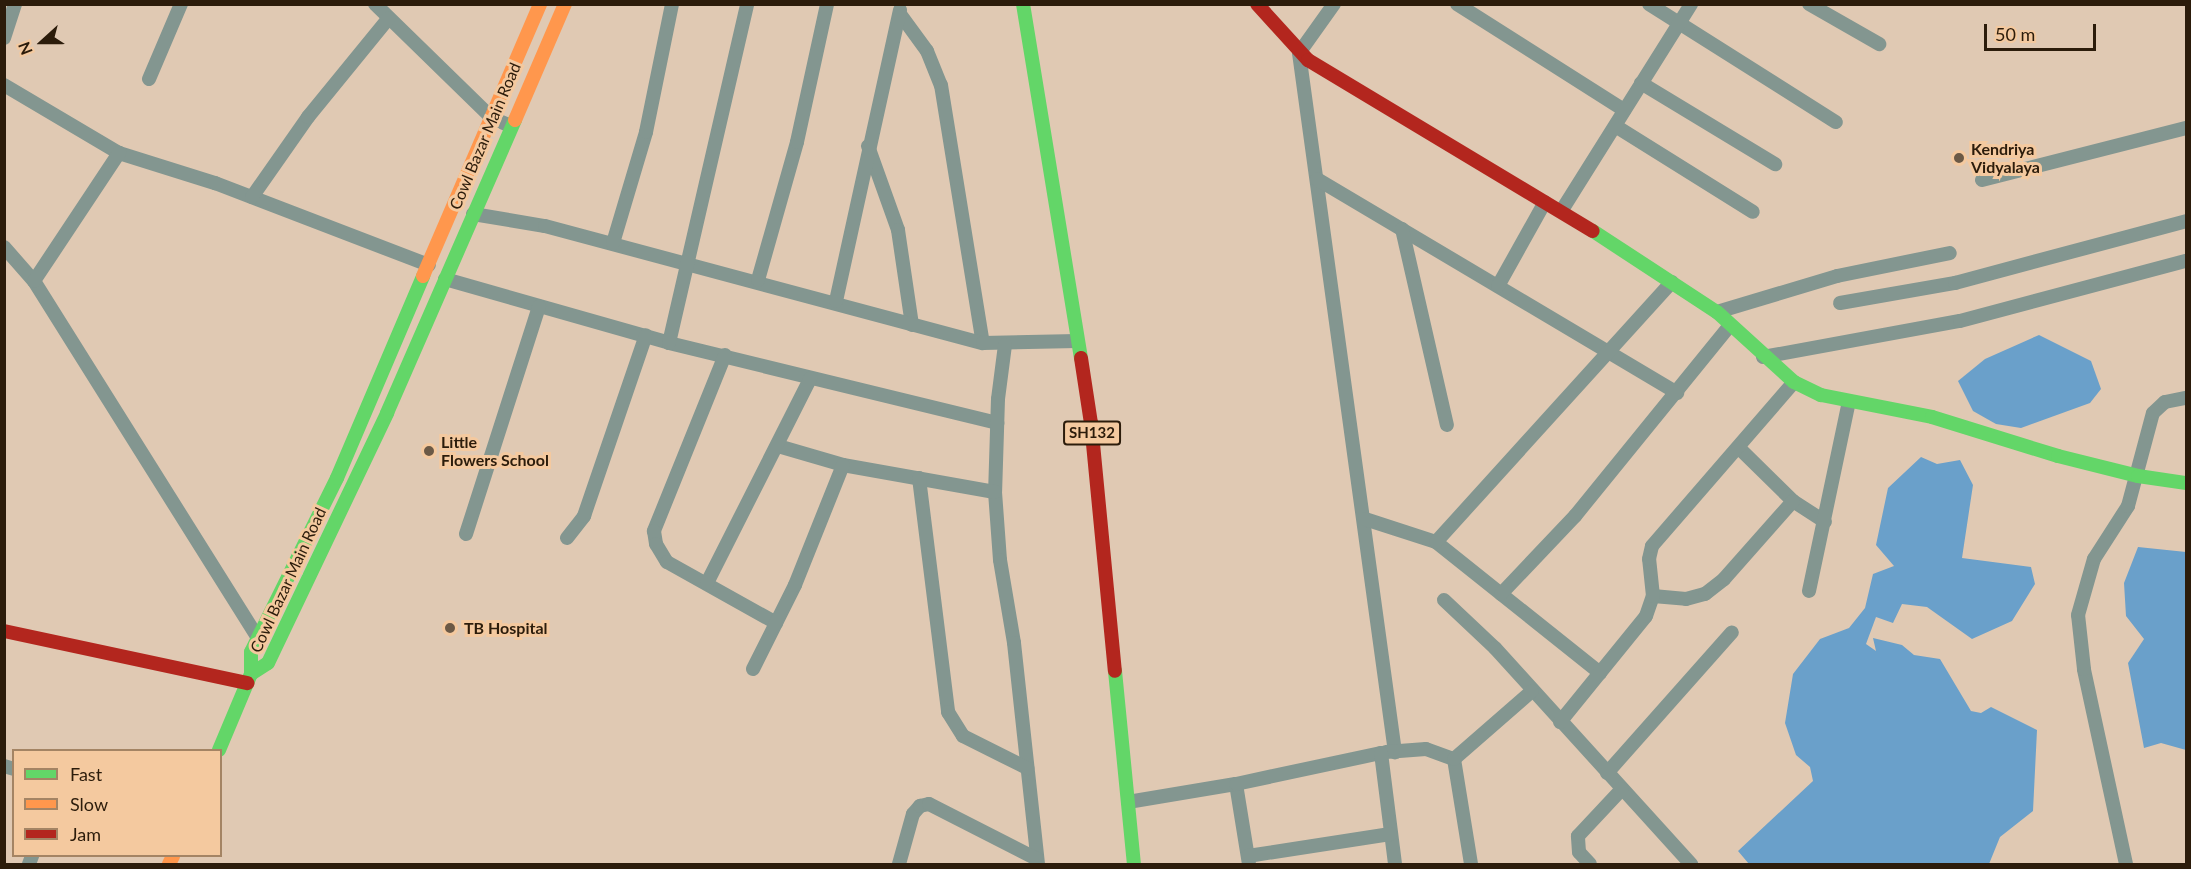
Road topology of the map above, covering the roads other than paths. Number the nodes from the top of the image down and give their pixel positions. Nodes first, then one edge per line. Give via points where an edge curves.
1 (15, 4) edge
2 (181, 4) edge
3 (375, 4) edge
4 (540, 4) edge
5 (565, 4) edge
6 (672, 4) edge
7 (747, 4) edge
8 (827, 4) edge
9 (1023, 4) edge
10 (1257, 4) edge
11 (1334, 4) edge
12 (1458, 4) edge
13 (1649, 4) edge
14 (1691, 4) edge
15 (1809, 4) edge
16 (900, 9) edge
17 (388, 19) junction
18 (1680, 23) junction
19 (4, 38) edge
20 (1879, 44) dead end
21 (1299, 53) junction
22 (148, 79) dead end
23 (1641, 83) junction
24 (4, 85) edge
25 (1624, 110) junction
26 (492, 118) junction
27 (1836, 122) dead end
28 (511, 126) junction
29 (1617, 127) junction
30 (2187, 128) edge
31 (867, 146) junction
32 (119, 153) junction
33 (1775, 164) dead end
34 (1317, 179) junction
35 (1982, 180) dead end
36 (252, 197) junction
37 (1545, 202) junction
38 (1562, 210) junction
39 (1753, 212) dead end
40 (473, 214) junction
41 (2187, 221) edge
42 (1402, 229) junction
43 (613, 243) junction
44 (4, 248) edge
45 (1950, 253) dead end
46 (2187, 261) edge
47 (689, 264) junction
48 (429, 265) junction
49 (445, 279) junction
50 (758, 280) junction
51 (34, 281) junction
52 (1672, 282) junction
53 (1498, 286) junction
54 (836, 301) junction
55 (1840, 303) dead end
56 (539, 306) junction
57 (1717, 312) junction
58 (912, 325) junction
59 (1730, 326) junction
60 (646, 335) junction
61 (1077, 341) junction
62 (669, 343) junction
63 (983, 343) junction
64 (1005, 345) junction
65 (1611, 353) junction
66 (725, 355) junction
67 (1763, 357) junction
68 (810, 379) junction
69 (1794, 381) junction
70 (1677, 393) junction
71 (2187, 398) edge
72 (1849, 402) junction
73 (997, 423) junction
74 (1447, 425) dead end
75 (778, 446) junction
76 (1739, 448) junction
77 (843, 465) junction
78 (2138, 476) junction
79 (919, 478) junction
80 (2187, 483) edge
81 (995, 492) junction
82 (1793, 501) junction
83 (1365, 519) junction
84 (1825, 522) junction
85 (466, 534) dead end
86 (567, 538) dead end
87 (1436, 542) junction
88 (707, 583) junction
89 (1809, 591) dead end
90 (1501, 594) junction
91 (1653, 596) junction
92 (1444, 600) dead end
93 (776, 623) junction
94 (4, 631) edge
95 (1732, 632) dead end
96 (258, 638) junction
97 (753, 669) dead end
98 (1600, 673) junction
99 (249, 678) junction
100 (1532, 691) junction
101 (1560, 722) junction
102 (219, 749) edge
103 (1388, 752) junction
104 (1454, 759) junction
105 (1027, 768) junction
106 (1607, 773) junction
107 (1236, 784) junction
108 (1622, 789) junction
109 (1128, 801) junction
110 (1390, 834) junction
111 (1248, 860) edge
112 (1037, 862) edge
113 (898, 864) edge
114 (1134, 864) edge
115 (1395, 864) edge
116 (1472, 864) edge
117 (1590, 864) edge
118 (1691, 864) edge
119 (2126, 864) edge

1 - 19 street
2 - 22 street
3 - 17 street
4 - 26 street, Cowl Bazar Main Road
5 - 28 street, Cowl Bazar Main Road
6 - 43 street via 646,132
7 - 47 street
8 - 50 street via 797,142
9 - 61 street, SH132
10 - 21 street
11 - 21 street
12 - 25 street
13 - 18 street
14 - 18 street
15 - 20 street
16 - 31 street
16 - 63 street via 927,51 941,85
17 - 26 street
17 - 36 street via 308,117
18 - 23 street
18 - 27 street
21 - 34 street
21 - 37 street
23 - 25 street
23 - 33 street
24 - 32 street
25 - 29 street
26 - 28 street
26 - 48 street, Cowl Bazar Main Road
28 - 40 street, Cowl Bazar Main Road
29 - 38 street
29 - 39 street
30 - 35 street
31 - 54 street
31 - 58 street via 898,230
32 - 36 street
32 - 51 street
34 - 42 street
34 - 83 street
36 - 48 street
37 - 38 street
37 - 53 street
38 - 52 street
40 - 43 street
40 - 49 street, Cowl Bazar Main Road
41 - 55 street via 1955,283
42 - 53 street
42 - 74 street
43 - 47 street
44 - 51 street
45 - 57 street via 1837,276
46 - 67 street via 1960,321
47 - 50 street
47 - 62 street
48 - 96 street, Cowl Bazar Main Road via 337,478
49 - 56 street
49 - 99 street, Cowl Bazar Main Road via 387,413 268,663
50 - 54 street
51 - 96 street
52 - 57 street
52 - 65 street
53 - 65 street
54 - 58 street
56 - 60 street
56 - 85 street
57 - 59 street
58 - 63 street
59 - 67 street
59 - 70 street
60 - 62 street
60 - 86 street via 584,516
61 - 64 street
61 - 109 street, SH132 via 1091,423
62 - 66 street
63 - 64 street
64 - 73 street
65 - 70 street
65 - 87 street
66 - 68 street
66 - 88 street via 654,531 656,544 667,562
67 - 69 street
68 - 73 street
68 - 75 street
69 - 72 street via 1821,395
69 - 76 street
70 - 90 street via 1575,516
71 - 78 street via 2165,402 2153,413
72 - 78 street via 1932,417
72 - 84 street
73 - 81 street
75 - 77 street
75 - 88 street
76 - 82 street
76 - 91 street via 1652,546 1649,559
77 - 79 street
77 - 93 street via 823,522
78 - 80 street
78 - 119 street via 2128,506 2094,559 2078,615 2084,669
79 - 81 street
79 - 105 street via 948,712 963,736
81 - 105 street
82 - 84 street
82 - 91 street via 1724,579 1705,594 1686,599
83 - 87 street
83 - 103 street
84 - 89 street
87 - 90 street
88 - 93 street
90 - 98 street
91 - 98 street via 1646,616
92 - 100 street via 1495,648
93 - 97 street
94 - 99 street
95 - 106 street
96 - 99 street, Cowl Bazar Main Road via 251,652
98 - 101 street
99 - 102 street
100 - 101 street
100 - 104 street
101 - 106 street
103 - 104 street via 1425,749
103 - 107 street
103 - 110 street
104 - 116 street
105 - 112 street
106 - 108 street
107 - 109 street
107 - 111 street
108 - 117 street via 1578,836 1579,852
108 - 118 street
109 - 114 street, SH132
110 - 111 street
110 - 115 street
112 - 113 street via 928,804 920,806 914,814

